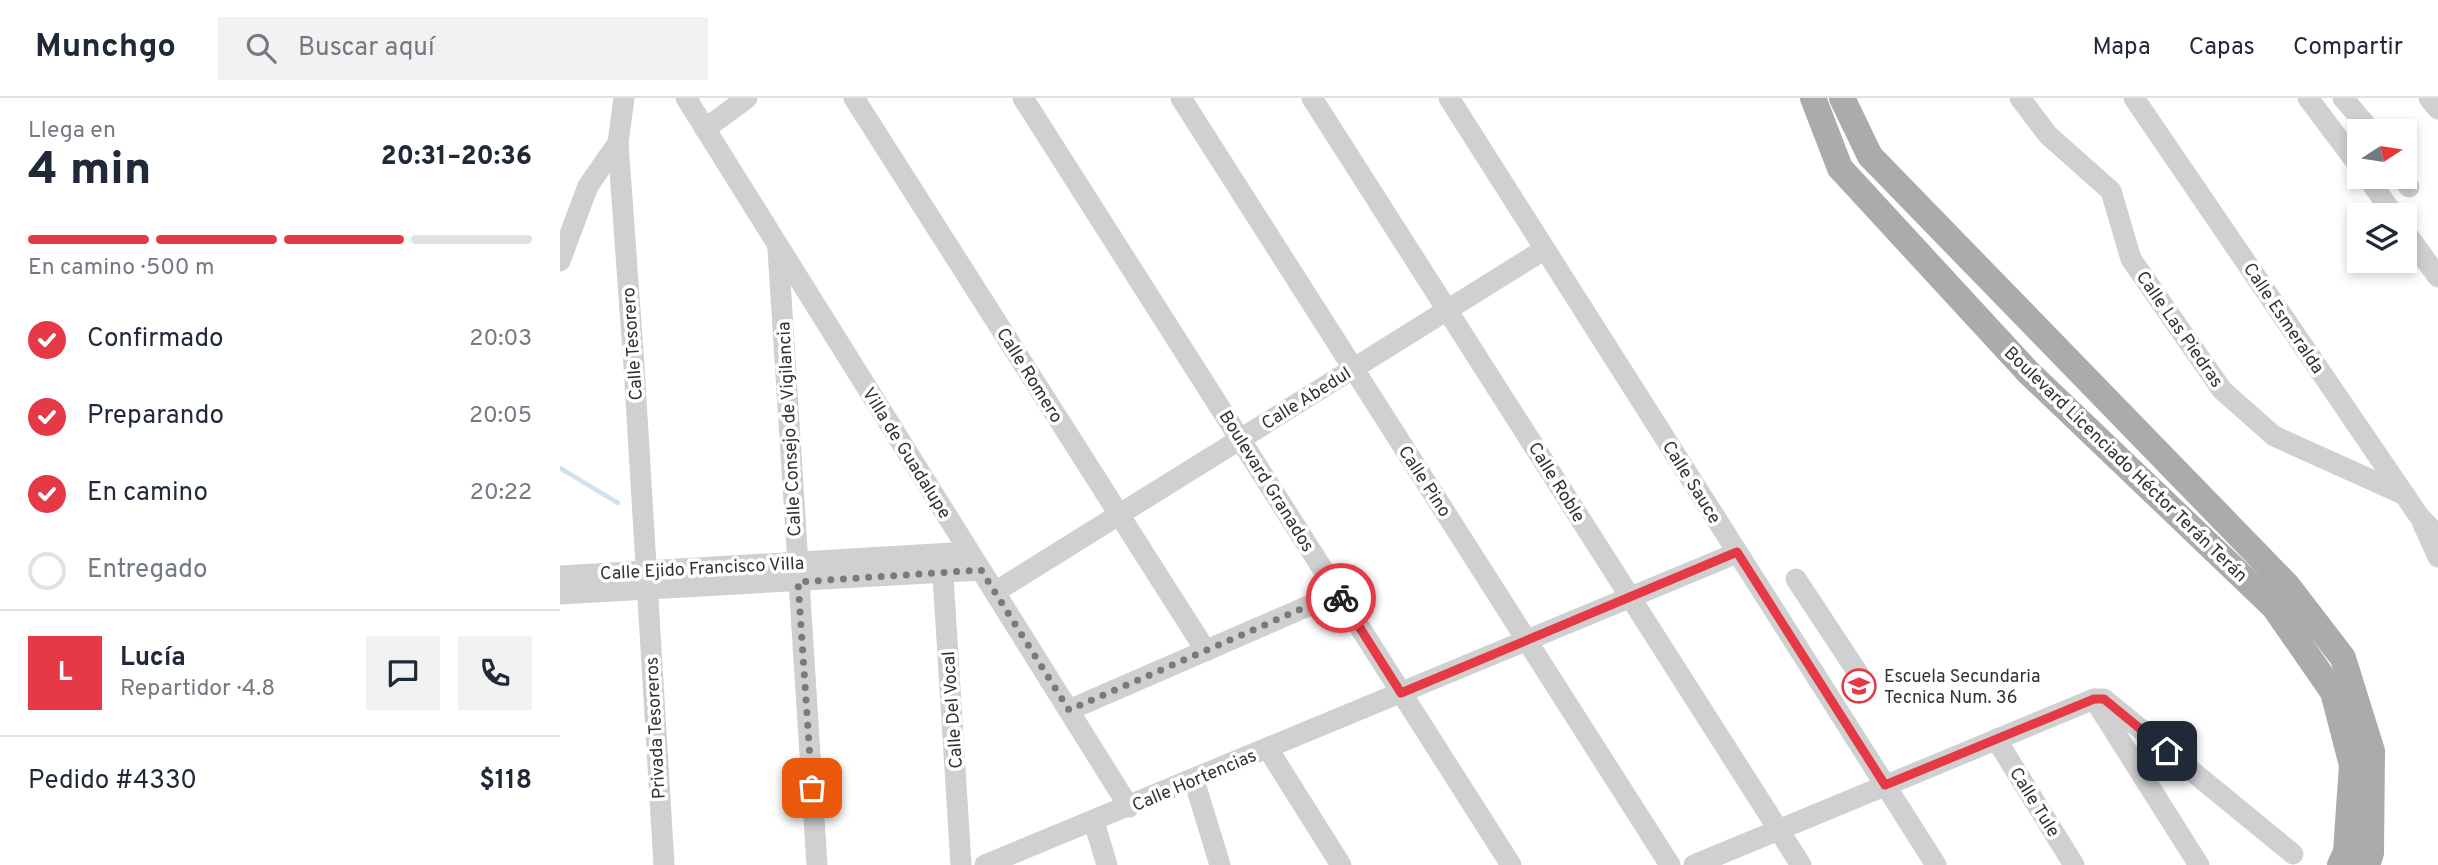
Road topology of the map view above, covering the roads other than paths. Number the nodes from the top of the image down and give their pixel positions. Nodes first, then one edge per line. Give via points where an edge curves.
1 (624, 98) edge
2 (686, 98) edge
3 (747, 98) edge
4 (854, 98) edge
5 (1023, 98) edge
6 (1181, 98) edge
7 (1312, 98) edge
8 (1449, 98) edge
9 (1813, 98) edge
10 (1842, 98) edge
11 (2020, 98) edge
12 (2134, 98) edge
13 (2308, 98) edge
14 (2343, 98) edge
15 (2428, 98) edge
16 (2438, 109) edge
17 (2361, 119) edge
18 (705, 129) junction
19 (618, 143) junction
20 (2347, 150) edge
21 (778, 245) junction
22 (2417, 248) edge
23 (1545, 249) junction
24 (560, 261) edge
25 (2438, 277) edge
26 (1448, 310) junction
27 (1353, 369) junction
28 (1240, 439) junction
29 (2406, 495) junction
30 (1119, 515) junction
31 (2419, 516) junction
32 (2438, 536) edge
33 (1737, 552) junction
34 (2438, 557) edge
35 (975, 561) junction
36 (942, 564) junction
37 (797, 572) junction
38 (560, 576) edge
39 (1796, 579) dead end
40 (647, 581) junction
41 (995, 592) junction
42 (1338, 593) junction
43 (560, 594) edge
44 (1630, 597) junction
45 (1527, 640) junction
46 (1836, 640) junction
47 (1206, 651) junction
48 (1807, 661) junction
49 (1862, 678) dead end
50 (1401, 693) junction
51 (2094, 699) junction
52 (1069, 710) junction
53 (1996, 739) junction
54 (1268, 749) junction
55 (1194, 780) junction
56 (1885, 785) junction
57 (1129, 807) junction
58 (1094, 821) junction
59 (1779, 830) junction
60 (2293, 854) dead end
61 (664, 865) edge
62 (817, 865) edge
63 (961, 865) edge
64 (985, 865) edge
65 (1107, 865) edge
66 (1220, 865) edge
67 (1341, 865) edge
68 (1511, 865) edge
69 (1670, 865) edge
70 (1694, 865) edge
71 (1801, 865) edge
72 (1936, 865) edge
73 (2074, 865) edge
74 (2199, 865) edge
75 (2340, 865) edge
76 (2367, 865) edge

1 - 19 street, Calle Tesorero
2 - 18 street, Villa de Guadalupe
3 - 18 street
4 - 30 street, Calle Romero
5 - 28 street, Boulevard Granados
6 - 27 street, Calle Pino
7 - 26 street, Calle Roble
8 - 23 street, Calle Sauce
9 - 75 main road, Boulevard Licenciado Héctor Terán Terán via 1840,168 2028,372 2274,607 2333,692 2352,765 2346,852
10 - 76 main road, Boulevard Licenciado Héctor Terán Terán via 1870,156 2287,585 2343,659 2372,751
11 - 29 street, Calle Las Piedras via 2048,135 2111,191 2131,259 2222,390 2274,436
12 - 29 street, Calle Esmeralda
13 - 20 street
14 - 17 street
15 - 16 street
18 - 21 street, Villa de Guadalupe
19 - 24 street via 584,195
19 - 40 street, Calle Tesorero
21 - 35 street, Villa de Guadalupe
21 - 37 street, Calle Consejo de Vigilancia
22 - 25 street
23 - 26 street, Calle Abedul
23 - 33 street, Calle Sauce
26 - 27 street, Calle Abedul
26 - 44 street, Calle Roble
27 - 28 street, Calle Abedul
27 - 45 street, Calle Pino
28 - 30 street, Calle Abedul
28 - 42 street, Boulevard Granados
29 - 31 street, Calle Esmeralda
30 - 41 street, Calle Abedul
30 - 47 street, Calle Romero
31 - 32 street, Calle Esmeralda
31 - 34 street
33 - 44 street, Calle Hortencias
33 - 48 street, Calle Sauce
35 - 36 street, Calle Ejido Francisco Villa
35 - 41 street, Villa de Guadalupe
36 - 37 street, Calle Ejido Francisco Villa
36 - 63 street, Calle Del Vocal
37 - 40 street, Calle Ejido Francisco Villa
37 - 62 street, Calle Consejo de Vigilancia
38 - 40 street, Calle Ejido Francisco Villa
39 - 46 street
40 - 43 street, Calle Ejido Francisco Villa
40 - 61 street, Privada Tesoreros
41 - 52 street, Villa de Guadalupe
42 - 47 street
42 - 50 street, Boulevard Granados
44 - 45 street, Calle Hortencias
44 - 59 street, Calle Roble
45 - 50 street, Calle Hortencias
45 - 69 street, Calle Pino
46 - 48 street
46 - 49 street
47 - 52 street
48 - 56 street, Calle Sauce
50 - 54 street, Calle Hortencias
50 - 68 street, Boulevard Granados
51 - 53 street
51 - 60 street via 2104,699
51 - 74 street
52 - 57 street, Villa de Guadalupe
53 - 56 street
53 - 73 street, Calle Tule
54 - 55 street, Calle Hortencias
54 - 67 street
55 - 57 street, Calle Hortencias
55 - 66 street
56 - 59 street
56 - 72 street, Calle Sauce
57 - 58 street, Calle Hortencias
58 - 64 street, Calle Hortencias
58 - 65 street
59 - 70 street
59 - 71 street, Calle Roble

